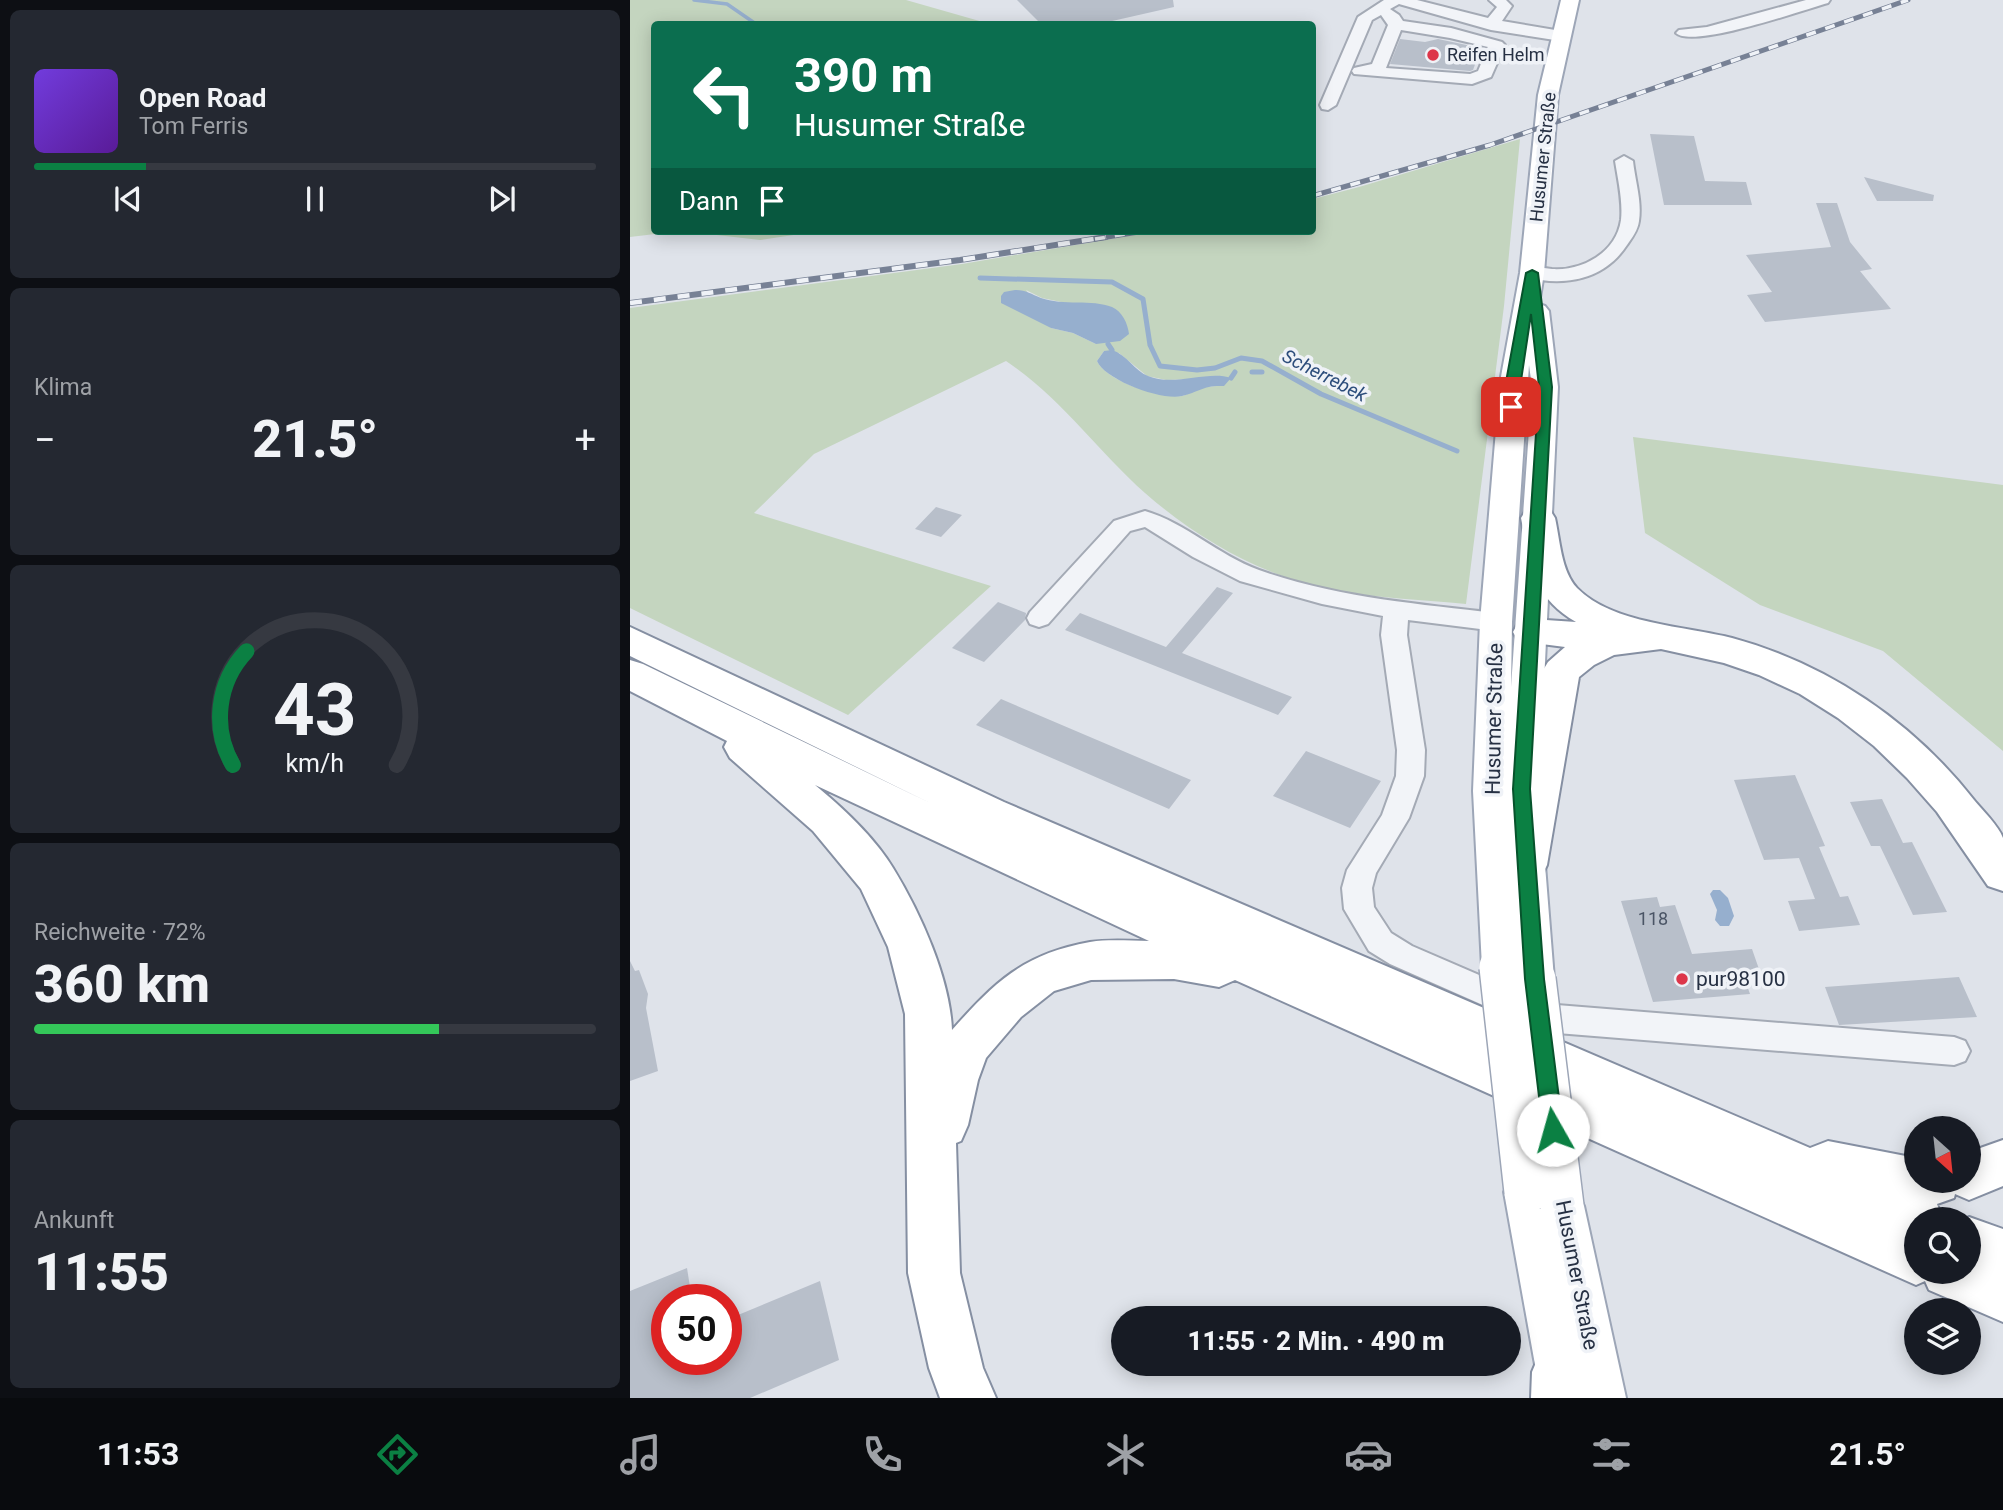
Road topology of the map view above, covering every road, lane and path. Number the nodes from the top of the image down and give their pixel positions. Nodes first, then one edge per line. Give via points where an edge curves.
1 (1395, 0) edge
2 (1401, 0) edge
3 (1496, 0) edge
4 (1570, 0) edge
5 (1823, 0) edge
6 (1380, 7) junction
7 (1396, 25) junction
8 (1491, 25) junction
9 (1684, 33) dead end
10 (1561, 36) junction
11 (1343, 70) junction
12 (1369, 71) junction
13 (1328, 105) dead end
14 (1623, 161) dead end
15 (1532, 273) junction
16 (1538, 518) junction
17 (1396, 610) junction
18 (1039, 618) dead end
19 (1496, 622) junction
20 (1532, 624) junction
21 (1623, 631) junction
22 (630, 640) edge
23 (630, 674) edge
24 (695, 709) junction
25 (1526, 865) junction
26 (2003, 874) edge
27 (1518, 973) junction
28 (1278, 980) junction
29 (1954, 1051) dead end
30 (1747, 1147) junction
31 (2003, 1163) edge
32 (1981, 1171) edge
33 (1904, 1179) edge
34 (934, 1200) junction
35 (1904, 1214) edge
36 (1981, 1246) edge
37 (1904, 1254) edge
38 (2003, 1255) edge
39 (1975, 1284) edge
40 (2003, 1296) edge
41 (1571, 1392) edge
42 (968, 1398) edge

1 - 6 street
2 - 8 street
3 - 8 street via 1505,6
4 - 10 main road, Husumer Straße
5 - 9 street via 1708,32
6 - 7 street
6 - 11 street via 1366,17
7 - 12 street via 1378,68
7 - 12 street via 1497,45 1485,74 1472,79
8 - 10 street
10 - 15 main road, Husumer Straße via 1548,94
11 - 12 street
11 - 13 street
14 - 15 street via 1630,221 1627,233 1606,261 1580,274
15 - 16 main road, Husumer Straße via 1545,387
15 - 19 main road, Husumer Straße via 1513,382
16 - 20 main road, Husumer Straße
16 - 21 highway via 1554,585 1572,604
17 - 18 street, Husumer Straße via 1322,596 1249,575 1144,519 1122,526
17 - 19 street, Husumer Straße
17 - 29 street via 1394,635 1411,750 1410,776 1395,818 1362,870 1357,888 1359,909 1380,942 1497,997 1557,1018
19 - 20 main road
19 - 27 main road, Husumer Straße via 1491,792
20 - 21 highway
20 - 25 main road, Husumer Straße via 1521,789
21 - 25 highway via 1575,657 1561,672
21 - 26 highway via 1695,642 1746,656 1867,719 1940,787
22 - 30 highway via 989,813
23 - 24 highway
24 - 28 highway
24 - 34 highway via 828,819 877,878 910,947 928,1014
25 - 27 main road, Husumer Straße
27 - 41 main road, Husumer Straße, bridge
28 - 34 highway via 1174,960 1091,961 1040,976 1005,1003 967,1046 944,1124
28 - 37 highway
30 - 33 highway
30 - 35 highway
31 - 32 highway
34 - 42 highway via 934,1273 956,1368
36 - 38 highway
39 - 40 highway

